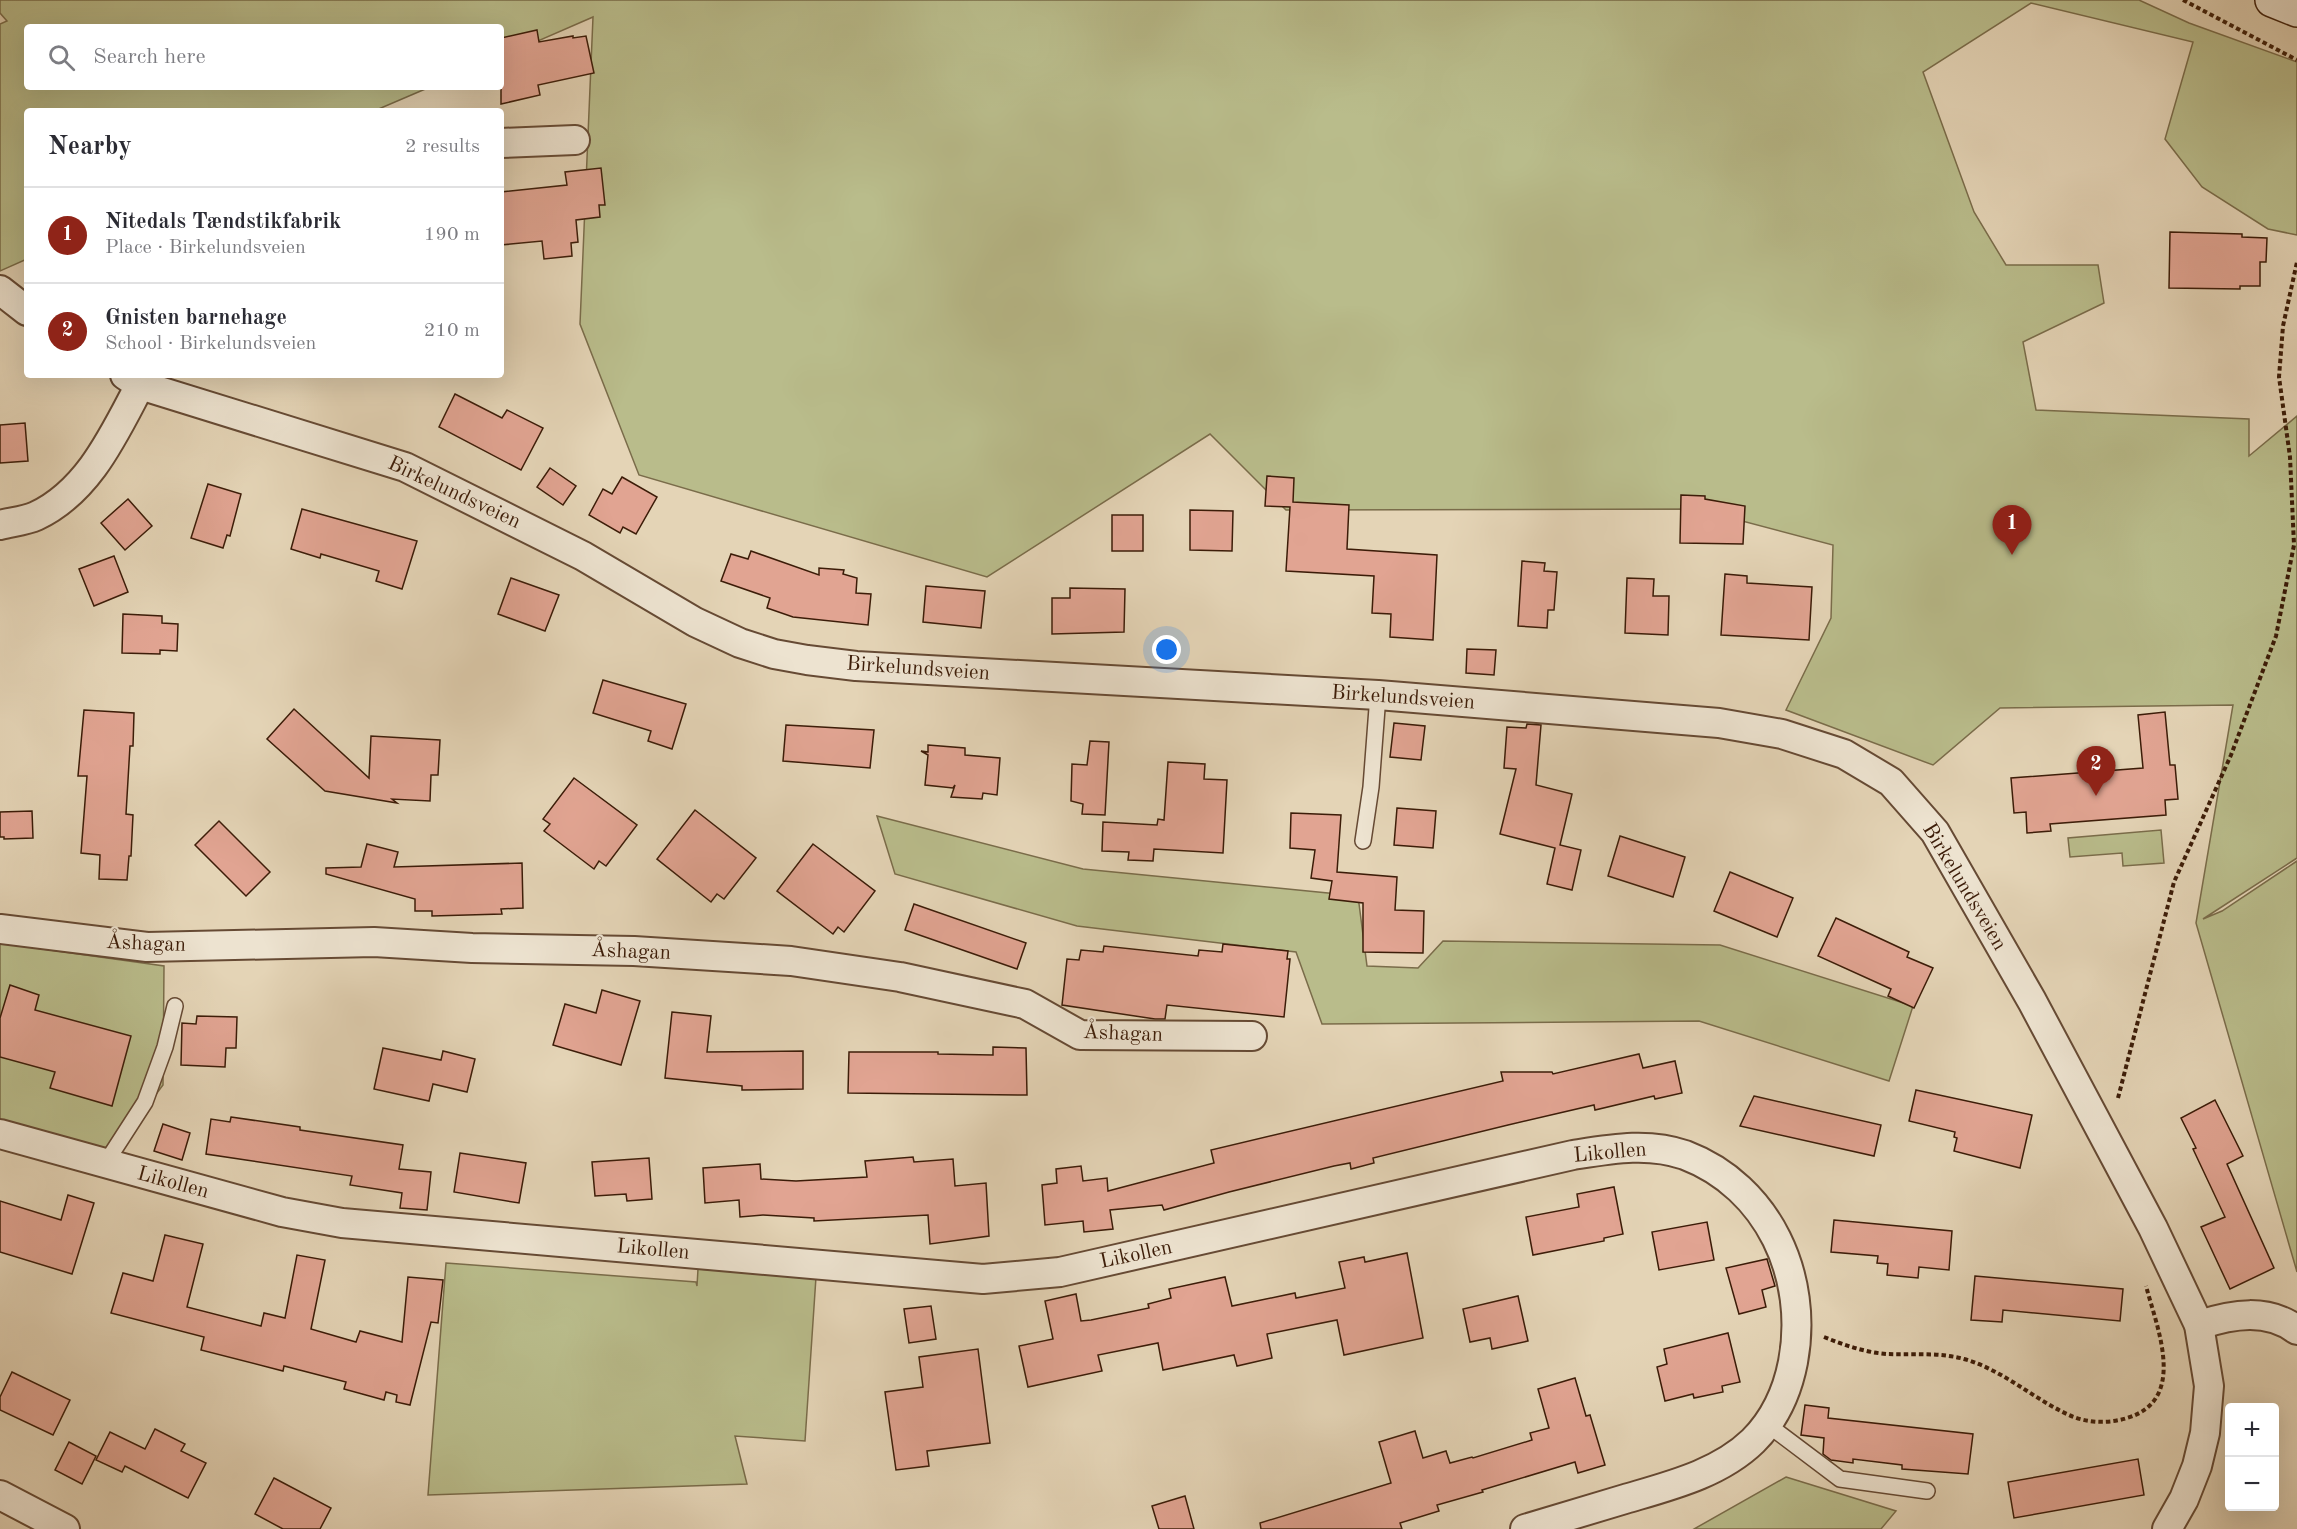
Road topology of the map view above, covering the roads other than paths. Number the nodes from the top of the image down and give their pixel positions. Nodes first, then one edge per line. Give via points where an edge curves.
1 (2272, 0) edge
2 (2297, 10) edge
3 (575, 140) dead end
4 (504, 144) edge
5 (133, 380) edge
6 (0, 525) edge
7 (1378, 695) junction
8 (1363, 841) dead end
9 (0, 929) edge
10 (175, 1006) dead end
11 (1252, 1036) dead end
12 (0, 1134) edge
13 (105, 1164) junction
14 (2199, 1325) junction
15 (2297, 1330) edge
16 (1767, 1424) junction
17 (1927, 1491) dead end
18 (0, 1495) edge
19 (65, 1529) edge
20 (1526, 1529) edge
21 (2167, 1529) edge

1 - 2 main road
3 - 4 street
5 - 6 street via 100,458 62,501 34,517
5 - 7 street, Birkelundsveien via 405,467 583,555 695,622 774,654 856,666
7 - 8 lane
7 - 14 street, Birkelundsveien via 1719,723 1782,734 1844,754 1891,782 1935,832 2032,1001 2153,1228
9 - 11 street, Åshagan via 147,947 374,942 791,961 900,977 1025,1004 1080,1035
10 - 13 lane via 145,1102
12 - 13 street, Likollen
13 - 16 street, Likollen via 282,1212 342,1223 983,1280 1060,1272 1573,1155 1636,1146 1659,1149 1713,1168 1749,1198 1778,1239 1792,1278 1797,1322 1788,1384 1783,1401
14 - 15 street via 2246,1314 2268,1316
14 - 21 street, Birkelundsveien via 2209,1386 2205,1433 2184,1499
16 - 17 lane via 1840,1479
16 - 20 street, Likollen via 1752,1442 1705,1472
18 - 19 street

